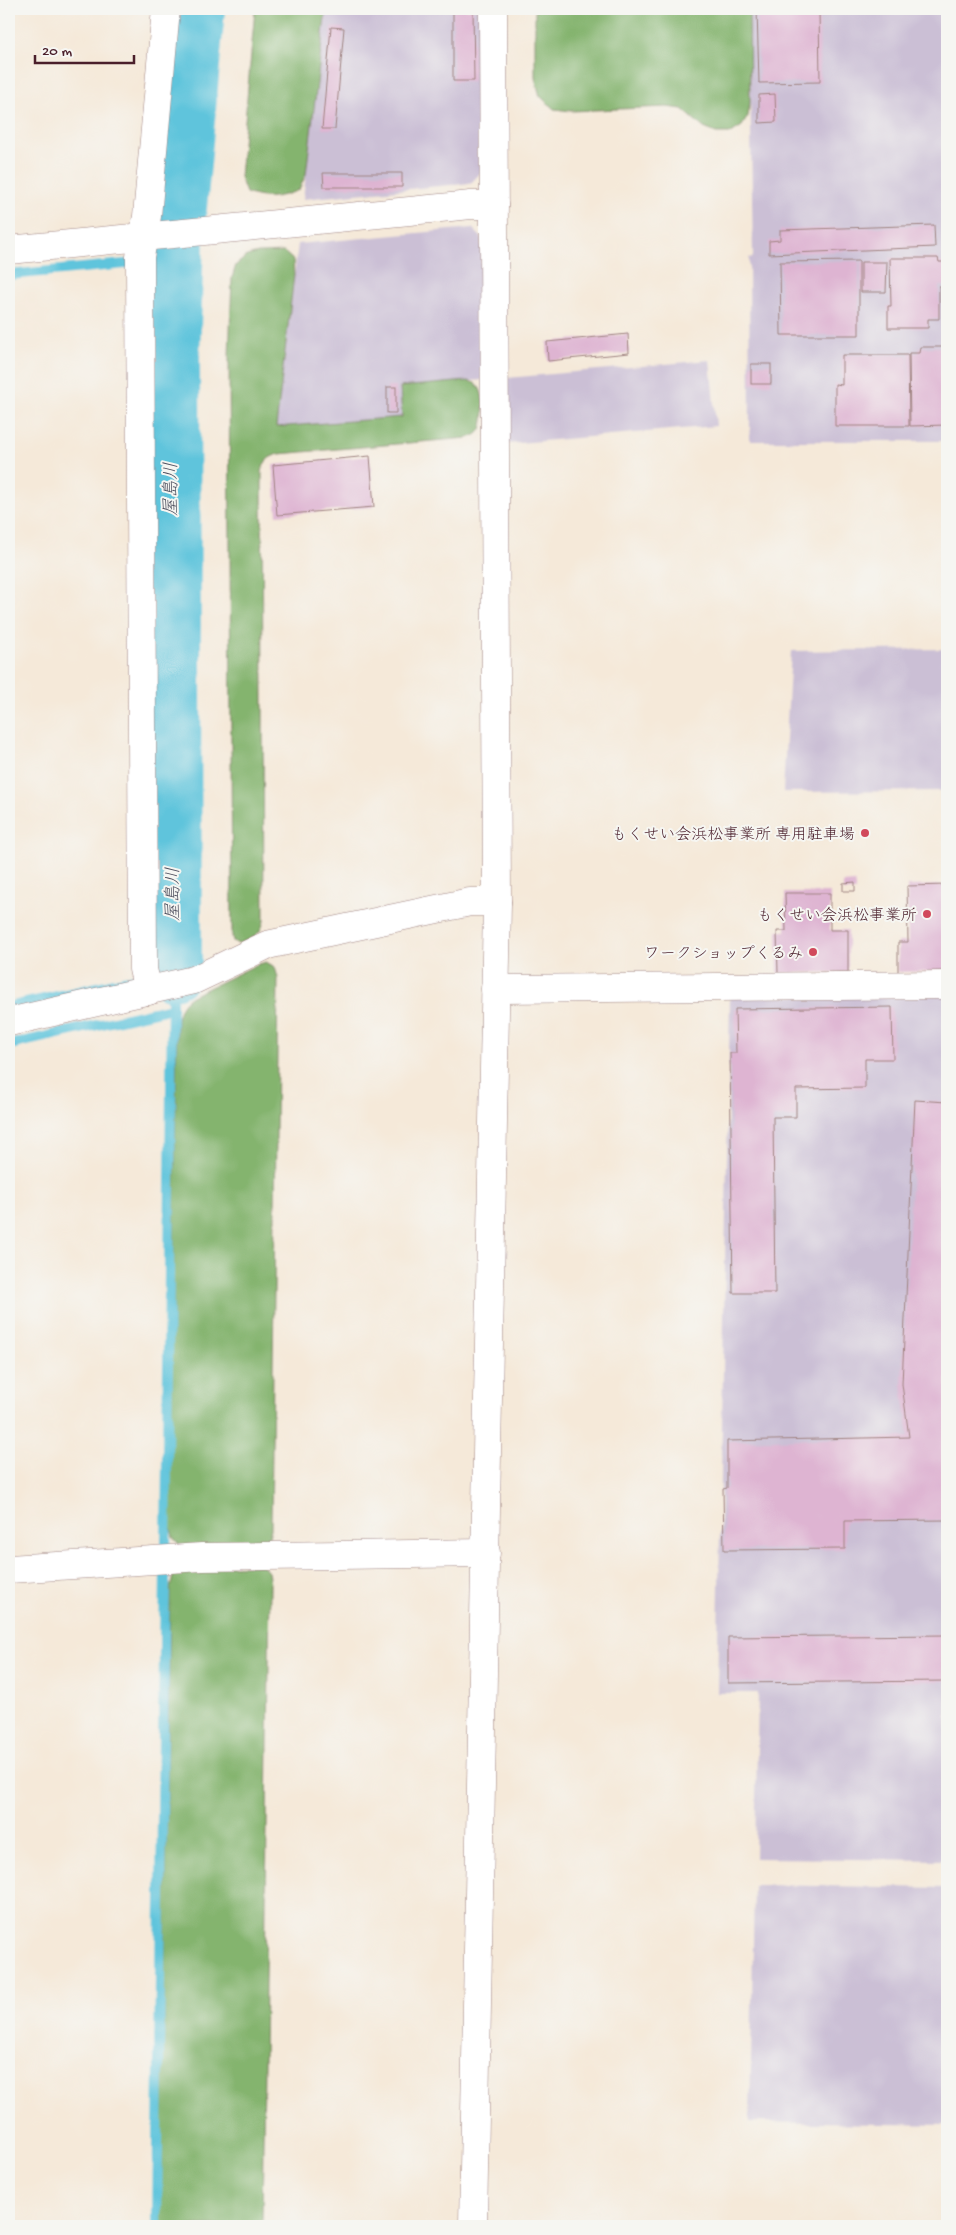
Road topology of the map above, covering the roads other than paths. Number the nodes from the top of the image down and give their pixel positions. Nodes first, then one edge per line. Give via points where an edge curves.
1 (166, 9) edge
2 (493, 9) edge
3 (494, 205) junction
4 (148, 236) junction
5 (9, 250) edge
6 (497, 902) junction
7 (947, 985) edge
8 (495, 989) junction
9 (148, 991) junction
10 (9, 1022) edge
11 (486, 1553) junction
12 (9, 1569) edge
13 (473, 2226) edge

1 - 4 street
2 - 3 street
3 - 4 street
3 - 6 street
4 - 5 street
4 - 9 street via 140,257 143,969
6 - 8 street
6 - 9 street via 470,902 267,945 194,980
7 - 8 street
8 - 11 street
9 - 10 street
11 - 12 street via 202,1557
11 - 13 street

